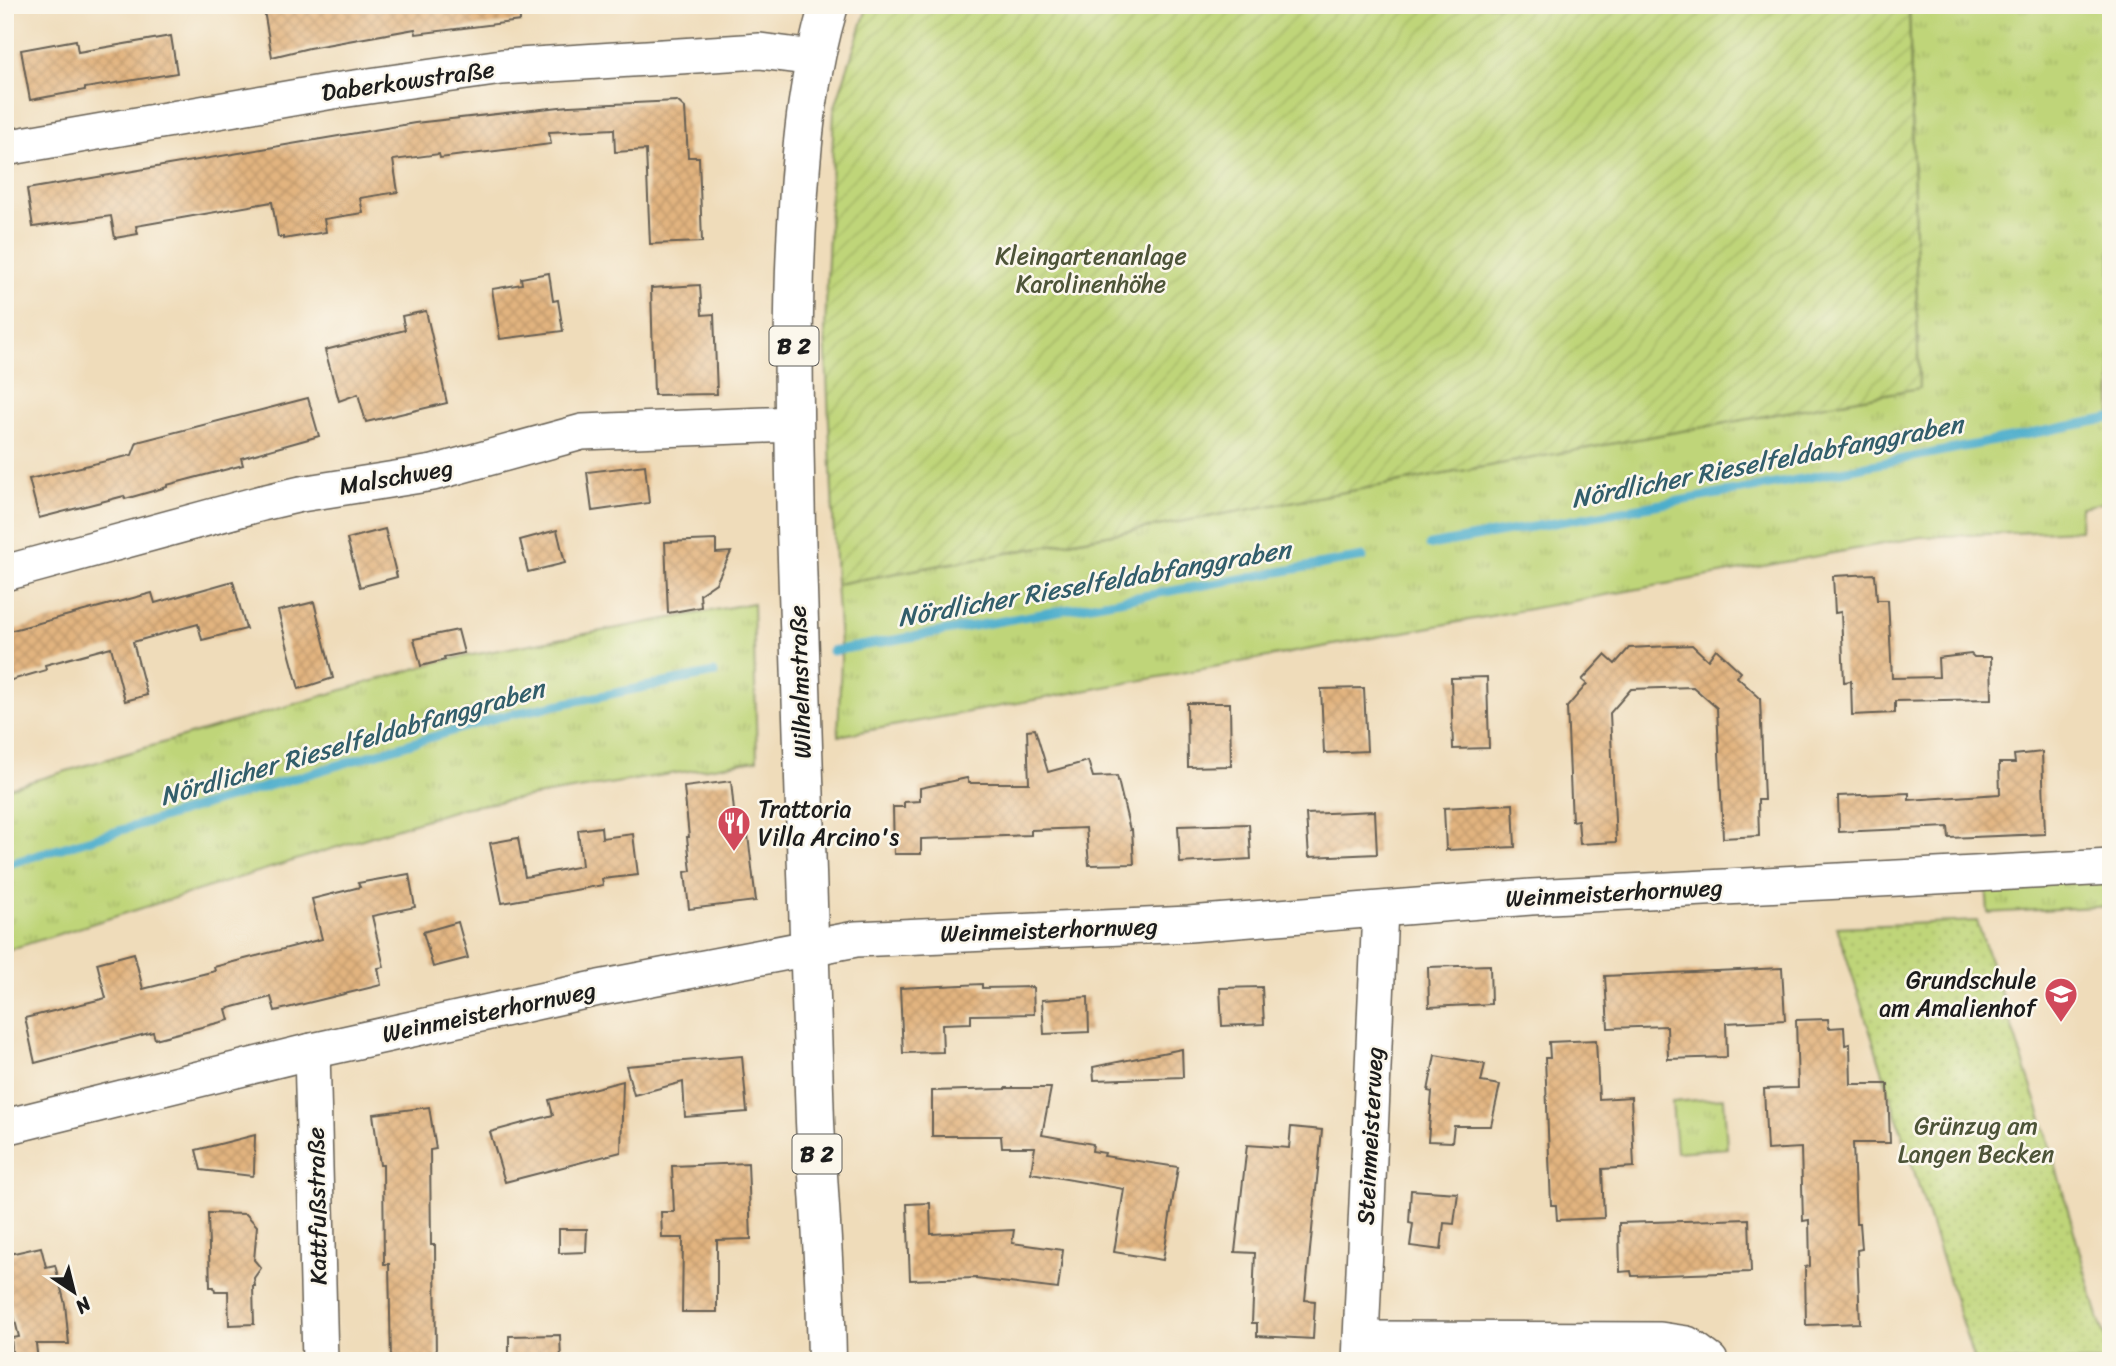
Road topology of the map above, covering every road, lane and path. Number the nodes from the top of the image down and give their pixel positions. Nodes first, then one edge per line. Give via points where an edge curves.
1 (828, 5) edge
2 (814, 58) junction
3 (5, 148) edge
4 (794, 424) junction
5 (5, 573) edge
6 (2111, 867) edge
7 (1380, 910) junction
8 (810, 947) junction
9 (312, 1051) junction
10 (5, 1127) edge
11 (1361, 1350) edge
12 (320, 1361) edge
13 (827, 1361) edge
14 (1710, 1361) edge

1 - 2 main road, Wilhelmstraße / B 2
2 - 3 street, Daberkowstraße via 760,51 502,67
2 - 4 main road, Wilhelmstraße / B 2 via 802,130 794,270
4 - 5 street, Malschweg via 582,432 433,473 262,503
4 - 8 main road, Wilhelmstraße / B 2
6 - 7 street, Weinmeisterhornweg
7 - 8 street, Weinmeisterhornweg via 856,939
7 - 11 street, Steinmeisterweg
8 - 9 street, Weinmeisterhornweg
8 - 13 main road, Wilhelmstraße / B 2
9 - 10 street, Weinmeisterhornweg
9 - 12 street, Kattfußstraße
11 - 14 street via 1660,1340 1687,1344

